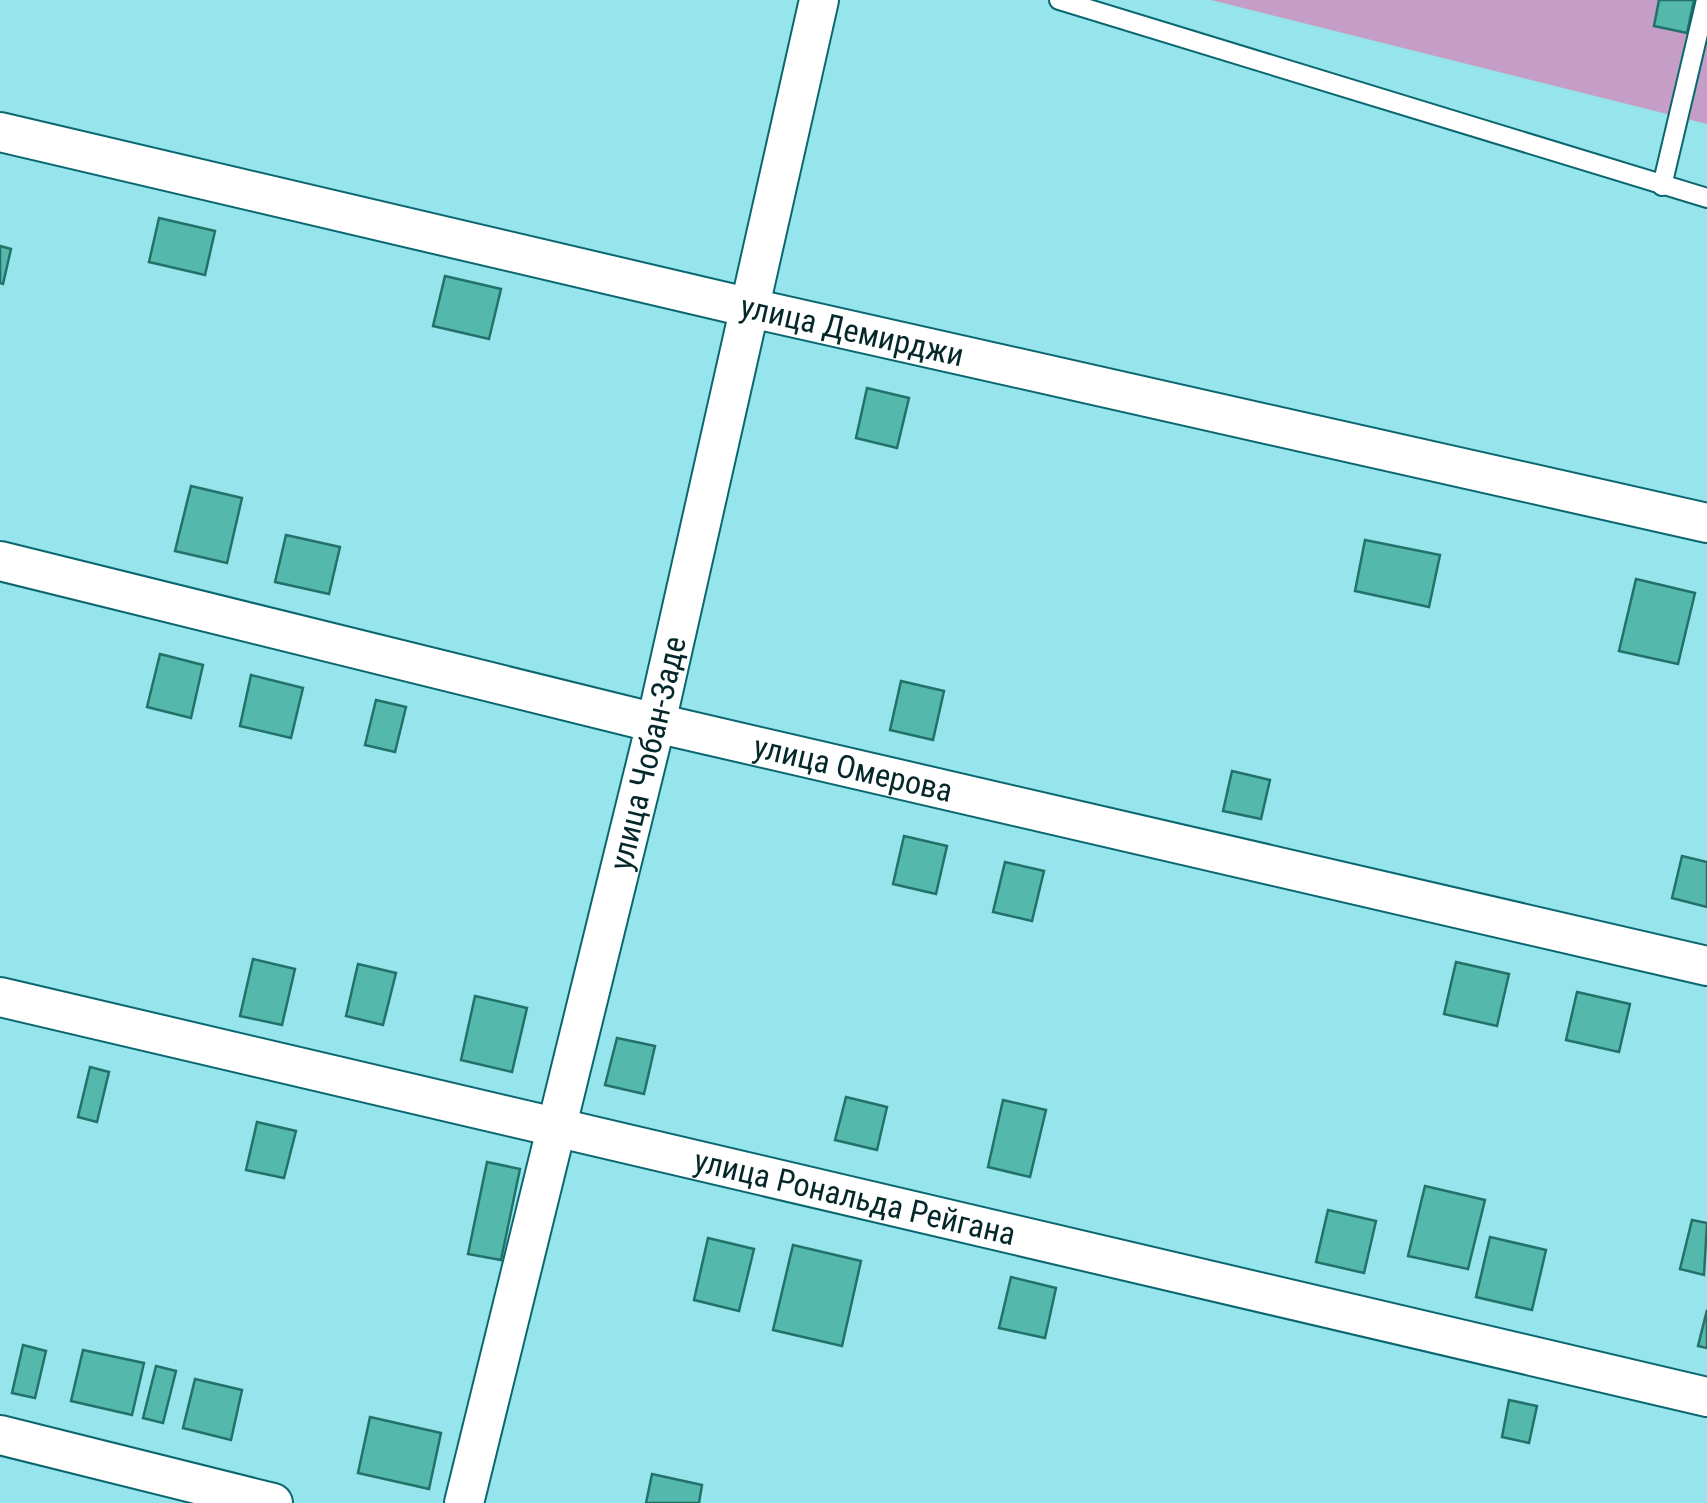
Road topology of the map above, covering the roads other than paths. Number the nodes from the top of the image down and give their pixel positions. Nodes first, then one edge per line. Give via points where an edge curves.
1 (819, 0) edge
2 (1059, 0) edge
3 (1706, 0) edge
4 (0, 132) edge
5 (1662, 186) junction
6 (1707, 198) edge
7 (751, 308) junction
8 (1707, 523) edge
9 (0, 561) edge
10 (656, 723) junction
11 (1707, 966) edge
12 (0, 996) edge
13 (558, 1127) junction
14 (1707, 1397) edge
15 (0, 1436) edge
16 (273, 1503) edge
17 (464, 1503) edge

1 - 7 street, улица Чобан-Заде
2 - 5 lane
3 - 5 lane
4 - 7 street, улица Демирджи
5 - 6 lane
7 - 8 street, улица Демирджи
7 - 10 street, улица Чобан-Заде
9 - 10 street, улица Омерова
10 - 11 street, улица Омерова
10 - 13 street, улица Чобан-Заде
12 - 13 street, улица Рональда Рейгана
13 - 14 street, улица Рональда Рейгана
13 - 17 street, улица Чобан-Заде
15 - 16 street

